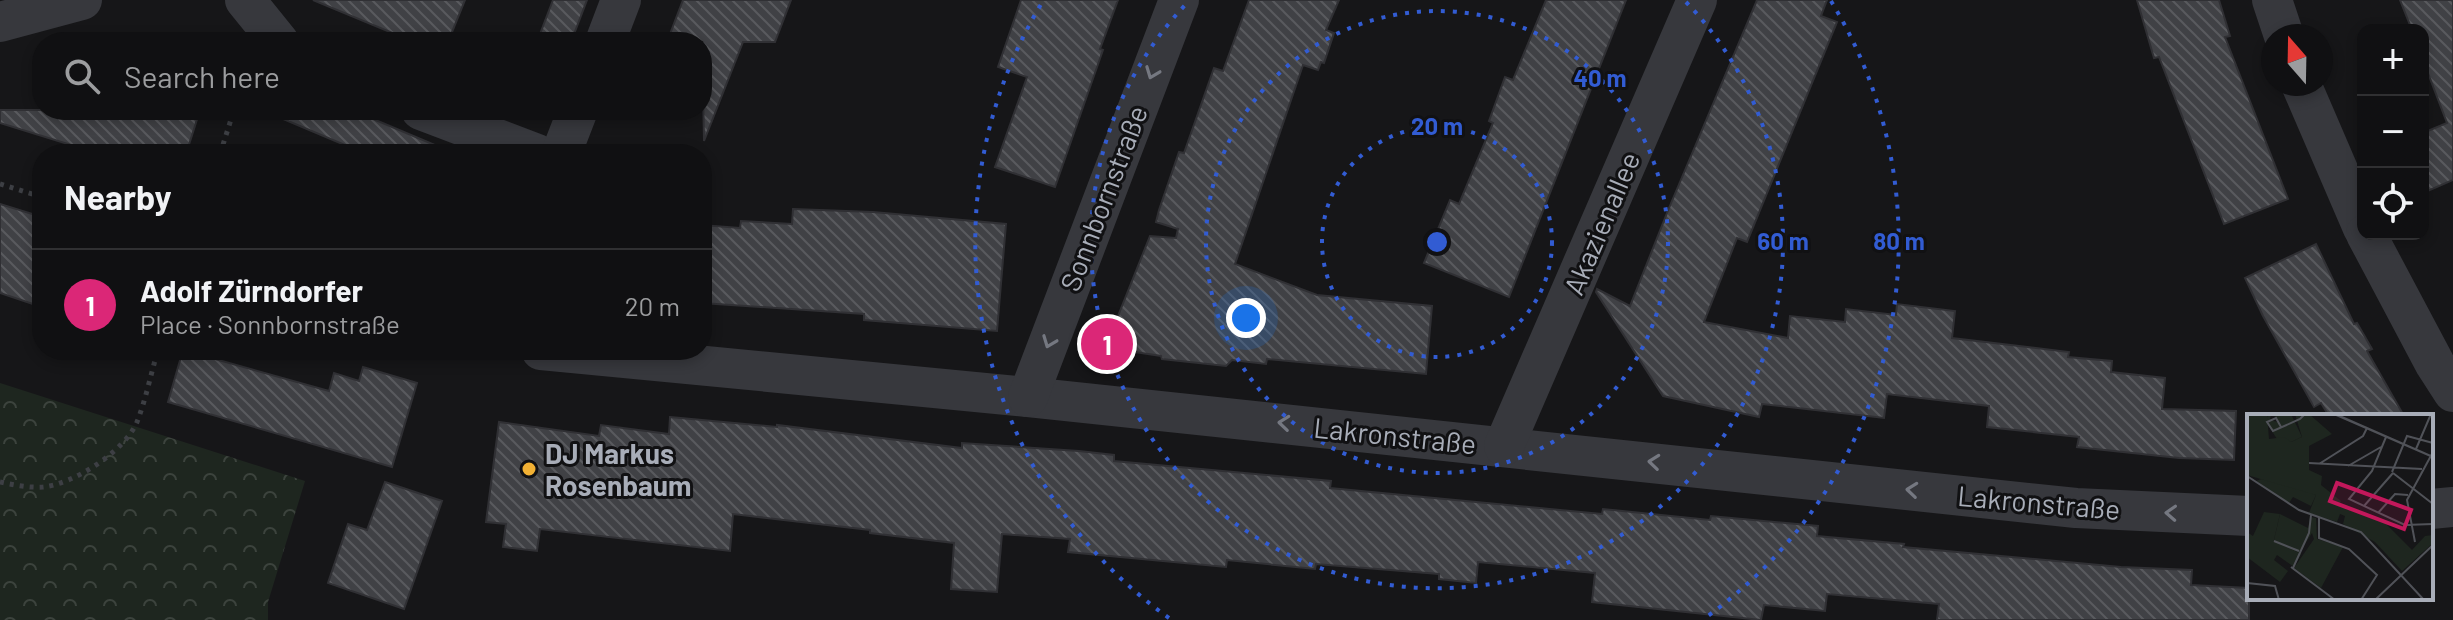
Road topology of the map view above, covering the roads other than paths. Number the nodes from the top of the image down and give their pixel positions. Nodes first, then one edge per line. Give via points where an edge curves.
1 (82, 0) edge
2 (245, 0) edge
3 (621, 0) edge
4 (1179, 0) edge
5 (1697, 0) edge
6 (2272, 0) edge
7 (0, 22) edge
8 (2280, 24) edge
9 (271, 32) edge
10 (609, 32) edge
11 (2306, 96) edge
12 (447, 120) edge
13 (574, 120) edge
14 (511, 144) edge
15 (565, 144) edge
16 (2357, 214) edge
17 (2369, 240) edge
18 (645, 360) edge
19 (2453, 392) edge
20 (1028, 397) junction
21 (1504, 446) junction
22 (2453, 507) edge
23 (2433, 509) edge
24 (2247, 516) edge

1 - 7 street
2 - 9 street
3 - 10 street
4 -> 20 street, Sonnbornstraße
5 - 21 street, Akazienallee
6 - 8 street
11 - 16 street
12 - 14 street
13 - 15 street
17 - 19 street
18 - 20 street, Lakronstraße
21 -> 20 street, Lakronstraße
24 -> 21 street, Lakronstraße via 2076,508
22 - 23 street

